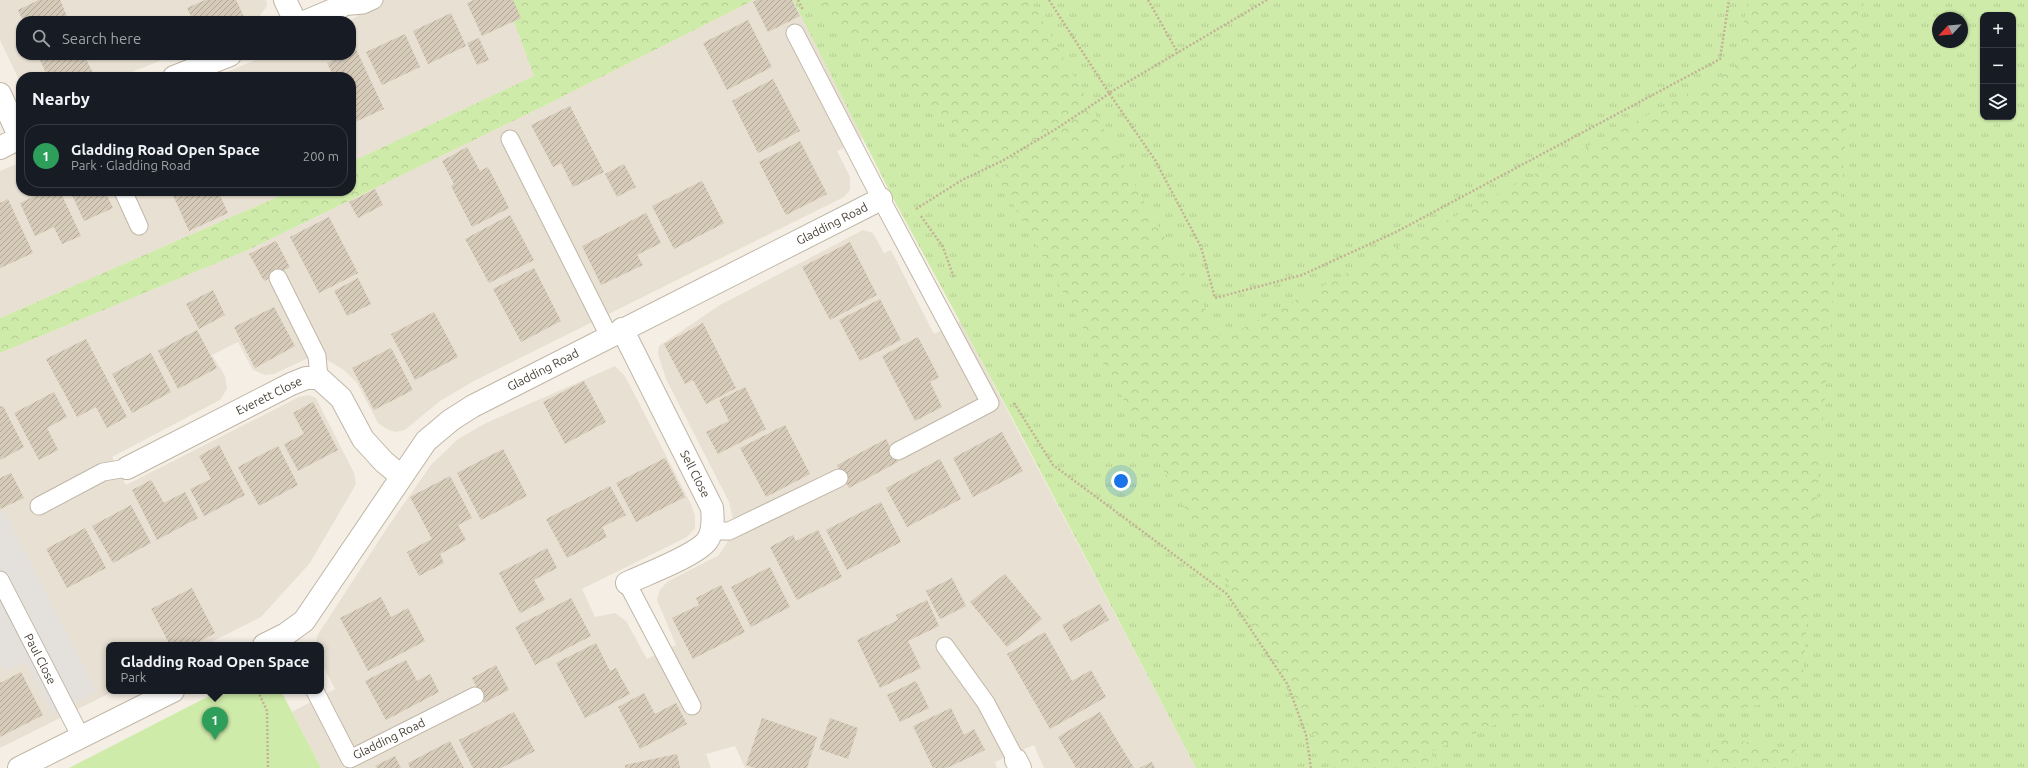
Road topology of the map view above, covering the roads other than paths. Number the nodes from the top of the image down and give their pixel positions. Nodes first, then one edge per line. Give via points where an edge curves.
1 (285, 0) edge
2 (374, 0) edge
3 (340, 7) joint
4 (293, 16) edge
5 (319, 16) edge
6 (795, 33) dead end
7 (217, 60) edge
8 (187, 72) edge
9 (0, 94) edge
10 (16, 128) edge
11 (510, 138) dead end
12 (16, 140) edge
13 (0, 148) edge
14 (125, 196) edge
15 (881, 199) junction
16 (139, 226) dead end
17 (278, 278) dead end
18 (615, 333) junction
19 (319, 378) junction
20 (898, 452) dead end
21 (127, 468) joint
22 (401, 476) junction
23 (839, 478) dead end
24 (39, 506) dead end
25 (711, 531) junction
26 (0, 580) edge
27 (627, 583) joint
28 (288, 640) edge
29 (945, 646) dead end
30 (166, 694) edge
31 (317, 694) edge
32 (475, 696) dead end
33 (692, 706) dead end
34 (81, 737) junction
35 (1018, 764) edge
36 (19, 768) edge

1 - 4 street
2 - 3 lane via 363,5
3 - 5 street
6 - 15 lane
7 - 8 street
9 - 10 street
11 - 18 lane
12 - 13 street
14 - 16 lane
15 - 18 street, Gladding Road
15 - 20 lane via 990,403
17 - 19 lane via 317,356
18 - 22 street, Gladding Road via 473,406 451,420 426,441
18 - 25 street, Sell Close via 712,508 714,520
19 - 21 street, Everett Close via 306,378 291,384
19 - 22 street, Everett Close via 341,398 367,443
21 - 24 lane via 103,472
22 - 28 street, Gladding Road via 304,621
23 - 25 lane via 729,531
25 - 27 street, Sell Close via 708,540 698,549
26 - 34 lane, Paul Close
27 - 33 lane
29 - 35 lane via 986,703
30 - 34 street
31 - 32 lane, Gladding Road via 350,759
34 - 36 street

